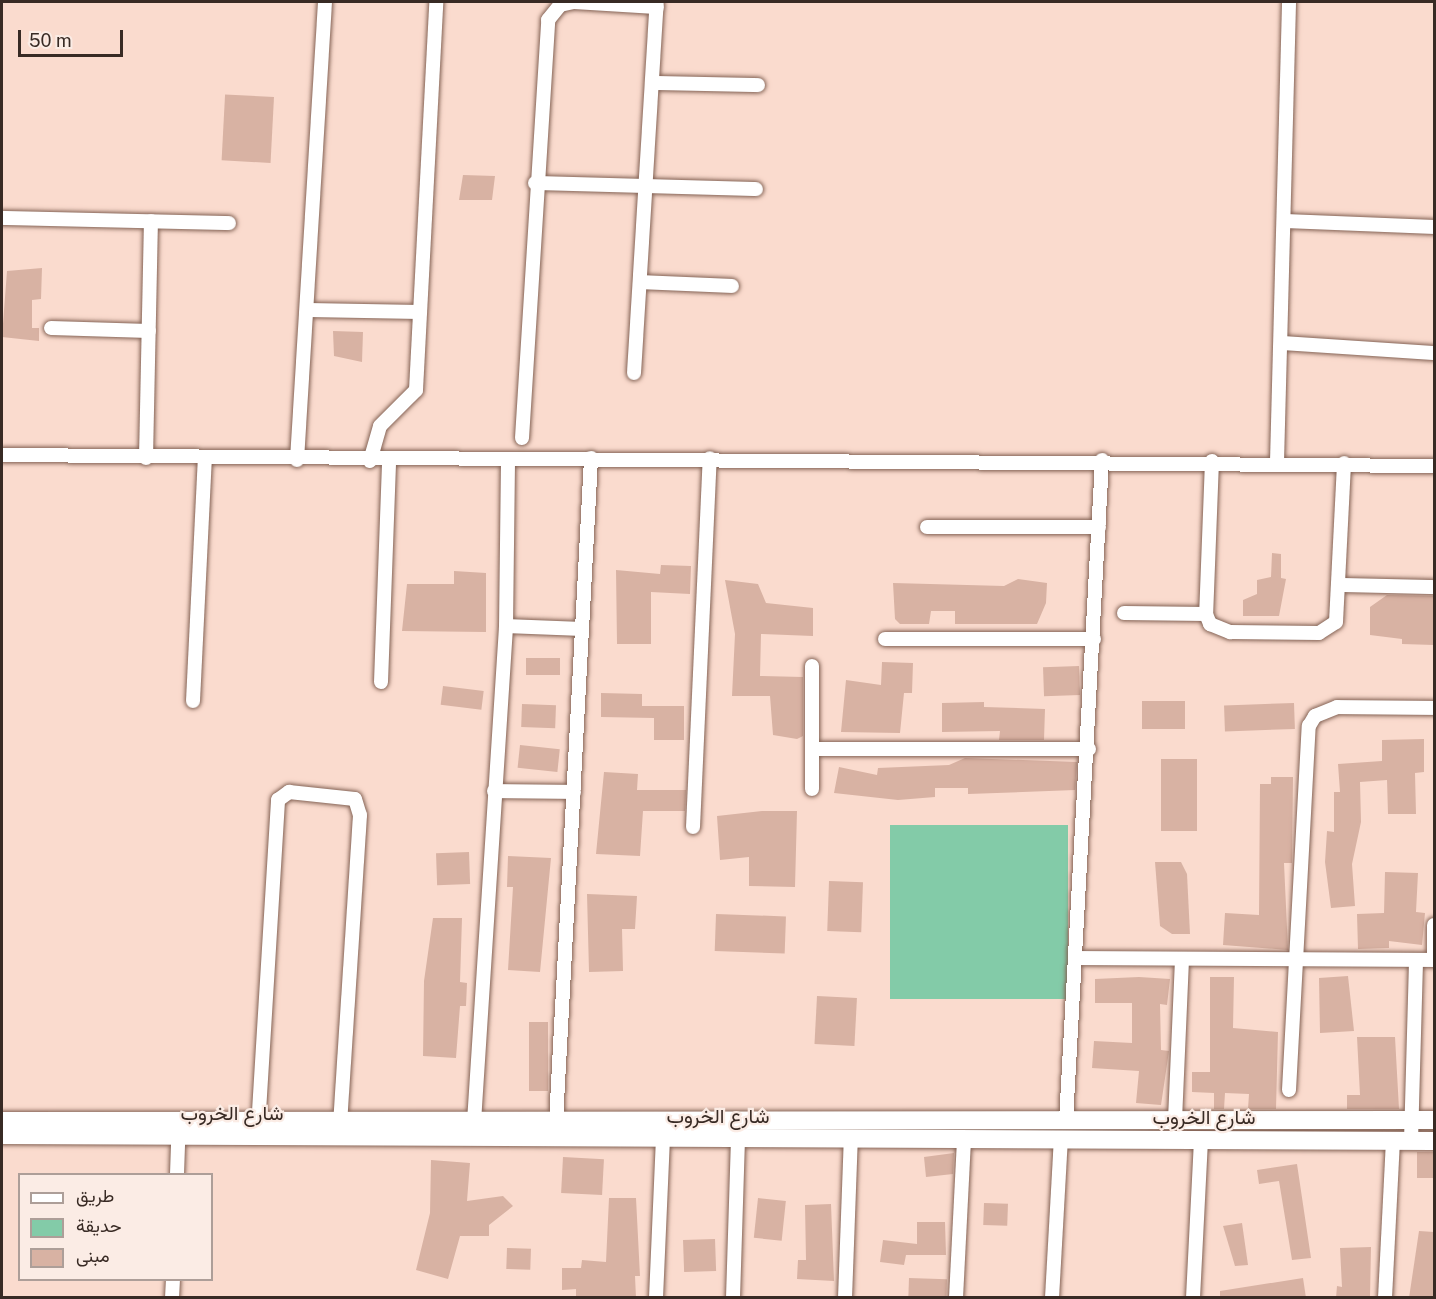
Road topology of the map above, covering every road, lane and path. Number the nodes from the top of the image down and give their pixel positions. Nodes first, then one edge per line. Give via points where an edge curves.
1 (325, 2) edge
2 (436, 2) edge
3 (1289, 2) edge
4 (657, 4) edge
5 (652, 83) junction
6 (758, 85) dead end
7 (535, 183) junction
8 (646, 186) junction
9 (756, 189) dead end
10 (2, 218) edge
11 (151, 221) junction
12 (1286, 221) junction
13 (230, 223) dead end
14 (1434, 227) edge
15 (640, 282) junction
16 (732, 286) dead end
17 (308, 310) junction
18 (420, 312) junction
19 (51, 328) dead end
20 (149, 331) junction
21 (1282, 343) junction
22 (1434, 352) edge
23 (634, 372) dead end
24 (522, 438) dead end
25 (2, 455) edge
26 (146, 458) junction
27 (205, 458) junction
28 (591, 458) junction
29 (710, 458) junction
30 (297, 460) junction
31 (508, 460) junction
32 (1102, 460) junction
33 (1212, 460) junction
34 (370, 461) junction
35 (389, 462) junction
36 (1277, 462) junction
37 (1344, 463) junction
38 (1434, 466) edge
39 (927, 527) dead end
40 (1099, 527) junction
41 (1339, 585) junction
42 (1434, 587) edge
43 (1124, 613) dead end
44 (1206, 614) junction
45 (506, 626) junction
46 (582, 629) junction
47 (885, 639) dead end
48 (1094, 639) junction
49 (812, 666) dead end
50 (381, 682) dead end
51 (193, 701) dead end
52 (1434, 708) edge
53 (812, 749) junction
54 (1089, 749) junction
55 (812, 789) dead end
56 (494, 791) junction
57 (574, 792) junction
58 (693, 827) dead end
59 (1434, 925) edge
60 (1078, 958) junction
61 (1182, 959) junction
62 (1296, 960) junction
63 (1416, 960) junction
64 (1434, 960) edge
65 (1289, 1090) dead end
66 (1175, 1120) junction
67 (1412, 1120) junction
68 (1434, 1120) edge
69 (2, 1121) edge
70 (1066, 1121) junction
71 (340, 1122) junction
72 (474, 1122) junction
73 (556, 1122) junction
74 (258, 1129) junction
75 (2, 1135) edge
76 (178, 1136) junction
77 (663, 1138) junction
78 (738, 1138) junction
79 (851, 1138) junction
80 (964, 1139) junction
81 (1061, 1139) junction
82 (1201, 1140) junction
83 (1402, 1141) junction
84 (1434, 1141) edge
85 (177, 1173) edge
86 (173, 1281) edge
87 (172, 1298) edge
88 (656, 1298) edge
89 (733, 1298) edge
90 (845, 1298) edge
91 (956, 1298) edge
92 (1052, 1298) edge
93 (1193, 1298) edge
94 (1385, 1298) edge

1 - 17 street
2 - 18 street
3 - 12 street
4 - 5 street
4 - 7 street via 573,2 550,14
5 - 6 street
5 - 8 street
7 - 8 street
7 - 24 street
8 - 9 street
8 - 15 street
10 - 11 street
11 - 13 street
11 - 20 street
12 - 14 street
12 - 21 street
15 - 16 street
15 - 23 street
17 - 18 street
17 - 30 street
18 - 34 street via 415,395 380,426
19 - 20 street
20 - 26 street
21 - 22 street
21 - 36 street
25 - 26 street
26 - 27 street
27 - 30 street
27 - 51 street
28 - 29 street
28 - 31 street
28 - 46 street
29 - 32 street
29 - 58 street
30 - 34 street
31 - 35 street
31 - 45 street
32 - 33 street
32 - 40 street
33 - 36 street
33 - 44 street
34 - 35 street
35 - 50 street
36 - 37 street
37 - 38 street
37 - 41 street
39 - 40 street
40 - 48 street
41 - 42 street
41 - 44 street via 1336,622 1319,633 1219,631
43 - 44 street
45 - 46 street
45 - 56 street
46 - 57 street
47 - 48 street
48 - 54 street
49 - 53 street
52 - 62 street via 1337,707 1315,716 1309,726
53 - 54 street
53 - 55 street
54 - 60 street
56 - 57 street
56 - 72 street
57 - 73 street
59 - 64 street
60 - 61 street
60 - 70 street
61 - 62 street
61 - 66 street
62 - 63 street
62 - 65 street
63 - 64 street
63 - 67 street
66 - 67 main road, شارع الخروب
66 - 70 main road, شارع الخروب
67 - 68 main road, شارع الخروب
67 - 83 street
69 - 74 main road, شارع الخروب
70 - 73 main road, شارع الخروب
71 - 72 main road, شارع الخروب
71 - 74 main road, شارع الخروب
71 - 74 street via 360,815 355,799 289,792 278,800
72 - 73 main road, شارع الخروب
74 - 76 main road, شارع الخروب
74 - 77 main road, شارع الخروب
75 - 76 main road, شارع الخروب
76 - 85 street
77 - 78 main road, شارع الخروب
77 - 88 street
78 - 79 main road, شارع الخروب
78 - 89 street
79 - 80 main road, شارع الخروب
79 - 90 street
80 - 81 main road, شارع الخروب
80 - 91 street
81 - 82 main road, شارع الخروب
81 - 92 street
82 - 83 main road, شارع الخروب
82 - 93 street
83 - 84 main road, شارع الخروب
83 - 94 street
86 - 87 street

